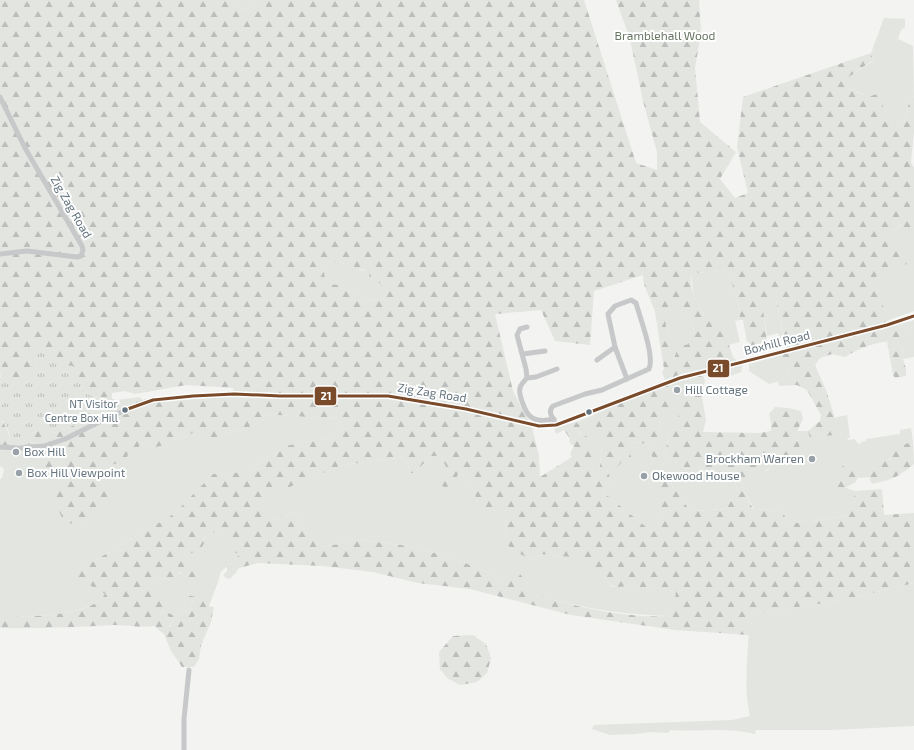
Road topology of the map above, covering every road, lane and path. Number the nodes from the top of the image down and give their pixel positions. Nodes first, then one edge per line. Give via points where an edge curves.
1 (0, 97) edge
2 (0, 254) edge
3 (914, 316) edge
4 (527, 327) dead end
5 (615, 347) junction
6 (545, 350) dead end
7 (522, 354) junction
8 (597, 360) dead end
9 (557, 369) dead end
10 (527, 378) junction
11 (627, 379) junction
12 (554, 420) junction
13 (556, 425) junction
14 (0, 446) edge
15 (189, 670) dead end
16 (184, 750) edge

1 - 2 street, Zig Zag Road via 25,148 83,250 81,256 77,257 27,252
3 - 13 street, Boxhill Road via 680,378
4 - 7 street via 520,329 518,335
5 - 8 street
5 - 11 street
5 - 11 street via 608,314 615,306 631,300 636,303 643,325 651,365 649,370
6 - 7 street
7 - 10 street
9 - 10 street
10 - 12 street via 519,392 527,412 538,420
11 - 12 street via 553,406 550,412
12 - 13 street
13 - 14 street, Zig Zag Road via 539,426 466,409 388,396 234,394 152,400 49,445
15 - 16 street

